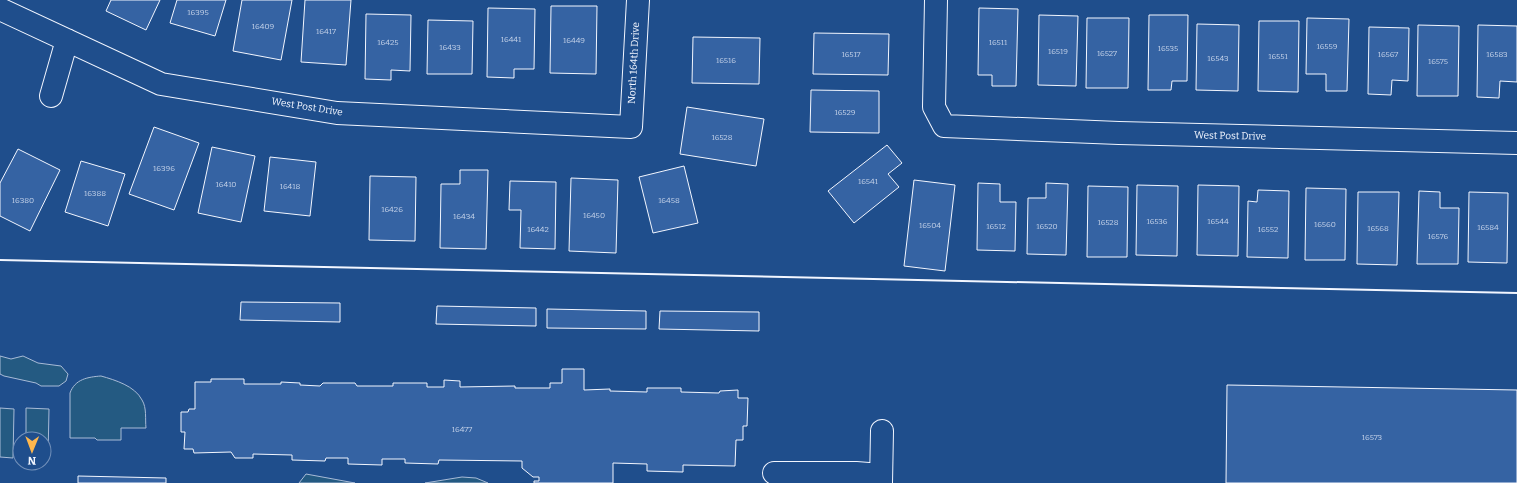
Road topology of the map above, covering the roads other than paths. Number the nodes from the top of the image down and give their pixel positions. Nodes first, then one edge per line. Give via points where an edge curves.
1 (638, 0) edge
2 (936, 0) edge
3 (0, 9) edge
4 (67, 40) junction
5 (51, 96) dead end
6 (631, 126) joint
7 (1517, 143) edge
8 (882, 431) dead end
9 (774, 473) dead end
10 (881, 479) edge

1 - 6 street, North 164th Drive
2 - 7 street, West Post Drive via 934,107 944,126
3 - 4 street, West Post Drive
4 - 5 street
4 - 6 street, West Post Drive via 161,84 337,113
8 - 10 street
9 - 10 street via 856,472

